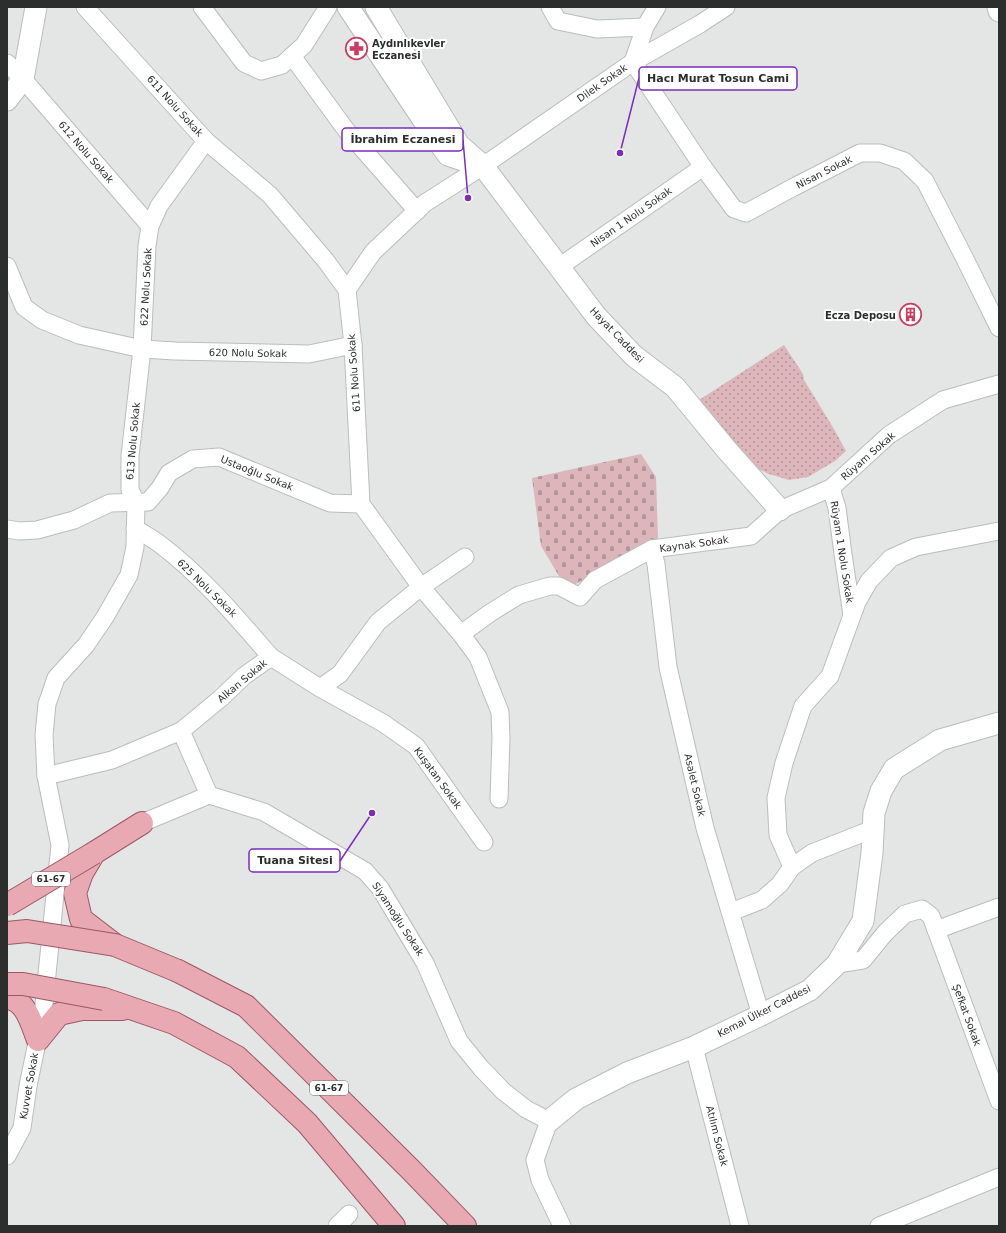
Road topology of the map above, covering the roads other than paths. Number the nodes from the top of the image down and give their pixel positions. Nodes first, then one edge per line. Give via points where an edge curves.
1 (36, 7) edge
2 (85, 7) edge
3 (202, 7) edge
4 (328, 7) edge
5 (348, 7) edge
6 (376, 7) edge
7 (550, 7) edge
8 (657, 7) edge
9 (726, 7) edge
10 (646, 27) junction
11 (292, 56) junction
12 (633, 62) junction
13 (7, 63) edge
14 (22, 79) junction
15 (7, 100) edge
16 (206, 141) junction
17 (484, 166) junction
18 (703, 167) junction
19 (417, 211) junction
20 (150, 226) junction
21 (7, 266) edge
22 (560, 267) junction
23 (346, 290) junction
24 (999, 328) edge
25 (353, 345) junction
26 (142, 349) junction
27 (999, 384) edge
28 (831, 488) junction
29 (136, 502) junction
30 (361, 504) junction
31 (780, 510) junction
32 (135, 528) junction
33 (7, 529) edge
34 (999, 531) edge
35 (652, 549) junction
36 (465, 557) dead end
37 (421, 587) junction
38 (852, 616) junction
39 (461, 634) junction
40 (271, 657) junction
41 (320, 688) junction
42 (999, 723) edge
43 (181, 732) junction
44 (46, 776) junction
45 (209, 794) junction
46 (499, 799) dead end
47 (142, 823) joint
48 (873, 829) junction
49 (484, 842) dead end
50 (60, 845) joint
51 (94, 853) junction
52 (792, 867) junction
53 (7, 906) edge
54 (999, 907) edge
55 (730, 912) junction
56 (936, 930) junction
57 (7, 933) edge
58 (115, 945) junction
59 (837, 964) junction
60 (7, 984) edge
61 (7, 998) edge
62 (136, 1010) junction
63 (761, 1015) junction
64 (38, 1040) junction
65 (694, 1047) junction
66 (999, 1101) edge
67 (549, 1121) junction
68 (7, 1156) edge
69 (999, 1177) edge
70 (394, 1226) edge
71 (465, 1226) edge
72 (562, 1226) edge
73 (740, 1226) edge
74 (879, 1226) edge

1 - 14 street
2 - 16 street, 611 Nolu Sokak
3 - 11 street via 244,63 261,71 282,65
4 - 11 street via 304,45
5 - 17 street via 448,155
6 - 17 street, Hayat Caddesi via 459,145
7 - 10 street via 558,21 597,29
8 - 10 street
9 - 12 street, Dilek Sokak
10 - 12 street
11 - 19 street via 346,130
12 - 17 street, Dilek Sokak
12 - 18 street, Nisan Sokak
13 - 14 street, 612 Nolu Sokak
14 - 15 street
14 - 20 street, 612 Nolu Sokak
16 - 20 street, 622 Nolu Sokak via 159,206
16 - 23 street, 611 Nolu Sokak via 270,195 326,261
17 - 19 street, Dilek Sokak via 425,203
17 - 22 street, Hayat Caddesi
18 - 22 street, Nisan 1 Nolu Sokak
18 - 24 street, Nisan Sokak via 734,209 746,213 860,153 880,153 904,161 925,181
19 - 23 street, Dilek Sokak via 373,252
20 - 26 street, 622 Nolu Sokak
21 - 26 street via 24,307 42,320 79,335
22 - 31 street, Hayat Caddesi via 596,316 634,356 675,387
23 - 25 street, 611 Nolu Sokak
25 - 26 street, 620 Nolu Sokak via 309,354
25 - 30 street, 611 Nolu Sokak
26 - 29 street, 613 Nolu Sokak via 130,456 130,490
27 - 28 street, Rüyam Sokak via 943,400 889,435
28 - 31 street, Rüyam Sokak
28 - 38 street, Rüyam 1 Nolu Sokak via 837,508
29 - 30 street, Ustaoğlu Sokak via 148,502 169,473 193,459 219,457 330,503
29 - 32 street, 613 Nolu Sokak
29 - 33 street, Ustaoğlu Sokak via 110,503 74,520 37,530
30 - 37 street
31 - 35 street, Kaynak Sokak via 751,536
32 - 40 street, 625 Nolu Sokak via 161,545 185,566 225,604
32 - 44 street, 613 Nolu Sokak via 135,547 129,575 86,646 56,678 47,704 44,735
34 - 38 street via 916,547 891,558 869,581 856,602
35 - 39 street, Kaynak Sokak via 595,580 580,597 560,586 550,586 519,596
35 - 55 street, Asalet Sokak via 668,668 705,828
36 - 37 street
37 - 39 street
37 - 41 street via 378,622 340,674
38 - 52 street via 830,676 803,706 784,762 776,798 778,834
39 - 46 street via 478,658 500,712
40 - 41 street, Alkan Sokak
40 - 43 street, Alkan Sokak via 244,676
41 - 49 street, Kuşatan Sokak via 416,746
42 - 48 street, Kemal Ülker Caddesi via 940,740 894,768 881,791 874,813
43 - 44 street, Alkan Sokak via 112,760
43 - 45 street
44 - 50 street, 613 Nolu Sokak
45 - 47 street
45 - 67 street, Siyamoğlu Sokak via 264,812 364,870 380,888 425,962 459,1041 503,1091 526,1109
47 - 51 main road, 61-67
48 - 52 street via 812,852
48 - 59 street, Kemal Ülker Caddesi via 863,921
50 - 64 street, Kuvvet Sokak via 43,1014
51 - 53 main road, 61-67, bridge
51 - 58 main road, 61-67, bridge via 82,873 75,893 81,919
52 - 55 street via 780,884 762,900
54 - 56 street
55 - 63 street, Asalet Sokak
56 - 59 street, Şefkat Sokak via 931,916 922,909 905,914 863,960
56 - 66 street, Şefkat Sokak
57 - 58 main road, 61-67, bridge via 28,931
58 - 71 main road, 61-67, bridge via 178,970 246,1006
59 - 63 street, Kemal Ülker Caddesi via 810,990
60 - 62 main road, bridge via 24,984 104,999
61 - 64 main road via 13,998 25,1009
62 - 64 main road via 82,1009 59,1014
62 - 70 main road via 174,1023 237,1057 306,1123
63 - 65 street, Kemal Ülker Caddesi
64 - 68 street, Kuvvet Sokak via 22,1128
65 - 67 street, Kemal Ülker Caddesi via 627,1073 576,1099
65 - 73 street, Atılım Sokak
67 - 72 street via 535,1160 540,1180
69 - 74 street

